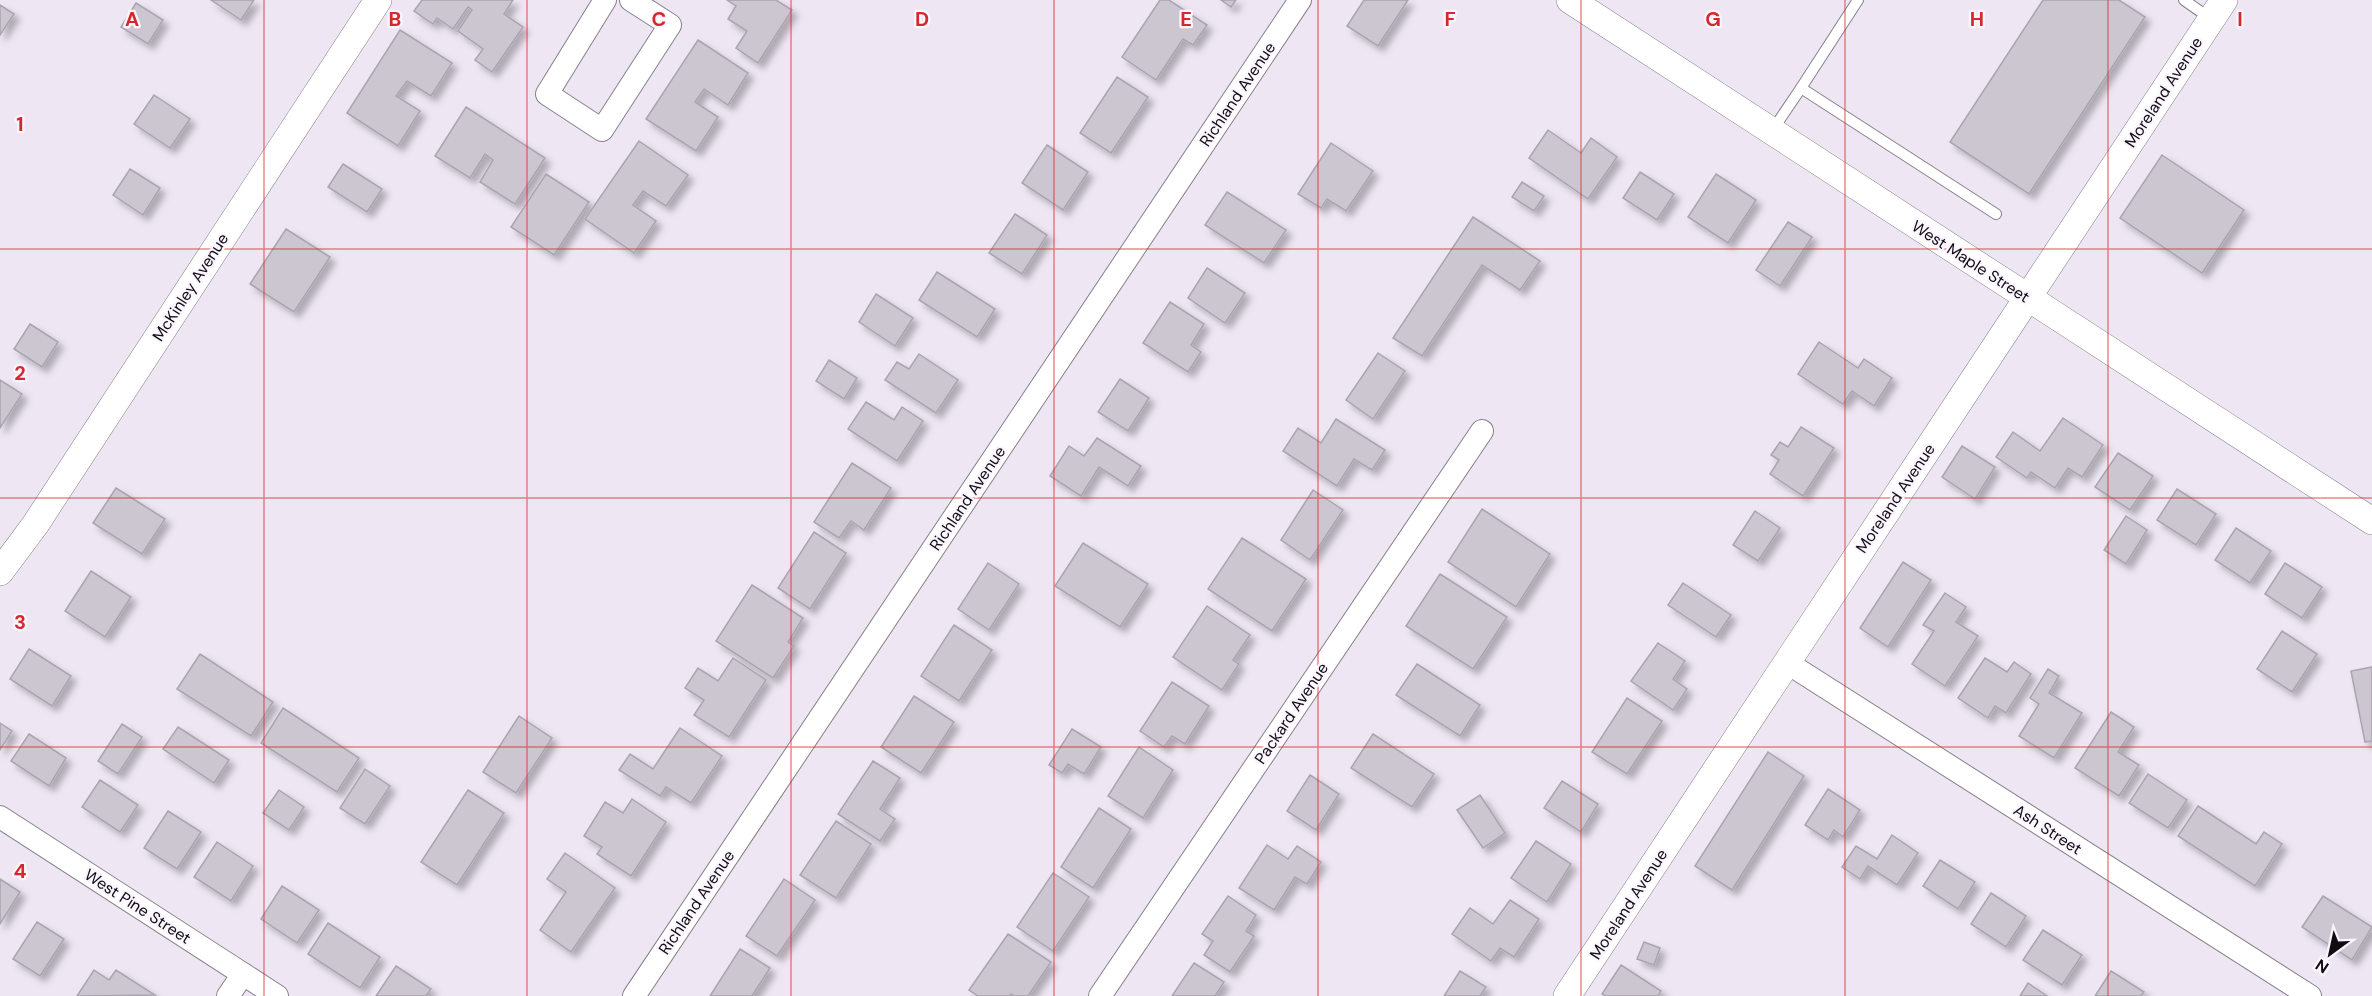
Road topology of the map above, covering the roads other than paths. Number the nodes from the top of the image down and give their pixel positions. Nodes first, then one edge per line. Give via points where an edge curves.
1 (378, 0) edge
2 (605, 0) edge
3 (631, 0) edge
4 (1300, 0) edge
5 (1570, 0) edge
6 (1857, 0) edge
7 (2184, 0) edge
8 (2217, 10) edge
9 (1801, 88) junction
10 (1772, 131) junction
11 (1996, 214) dead end
12 (2028, 298) junction
13 (1482, 431) dead end
14 (2372, 521) edge
15 (0, 572) edge
16 (1786, 662) junction
17 (0, 817) edge
18 (243, 974) junction
19 (228, 996) edge
20 (277, 996) edge
21 (634, 996) edge
22 (1100, 996) edge
23 (1568, 996) edge
24 (2310, 996) edge

1 - 15 street, McKinley Avenue
2 - 3 street via 547,94 602,129 670,25
4 - 21 street, Richland Avenue
5 - 10 street, West Maple Street
6 - 9 lane
7 - 8 lane
8 - 12 street, Moreland Avenue
9 - 10 lane
9 - 11 lane
10 - 12 street, West Maple Street
12 - 14 street, West Maple Street
12 - 16 street, Moreland Avenue
13 - 22 street, Packard Avenue
16 - 23 street, Moreland Avenue
16 - 24 street, Ash Street
17 - 18 street, West Pine Street
18 - 19 street
18 - 20 street, West Pine Street

